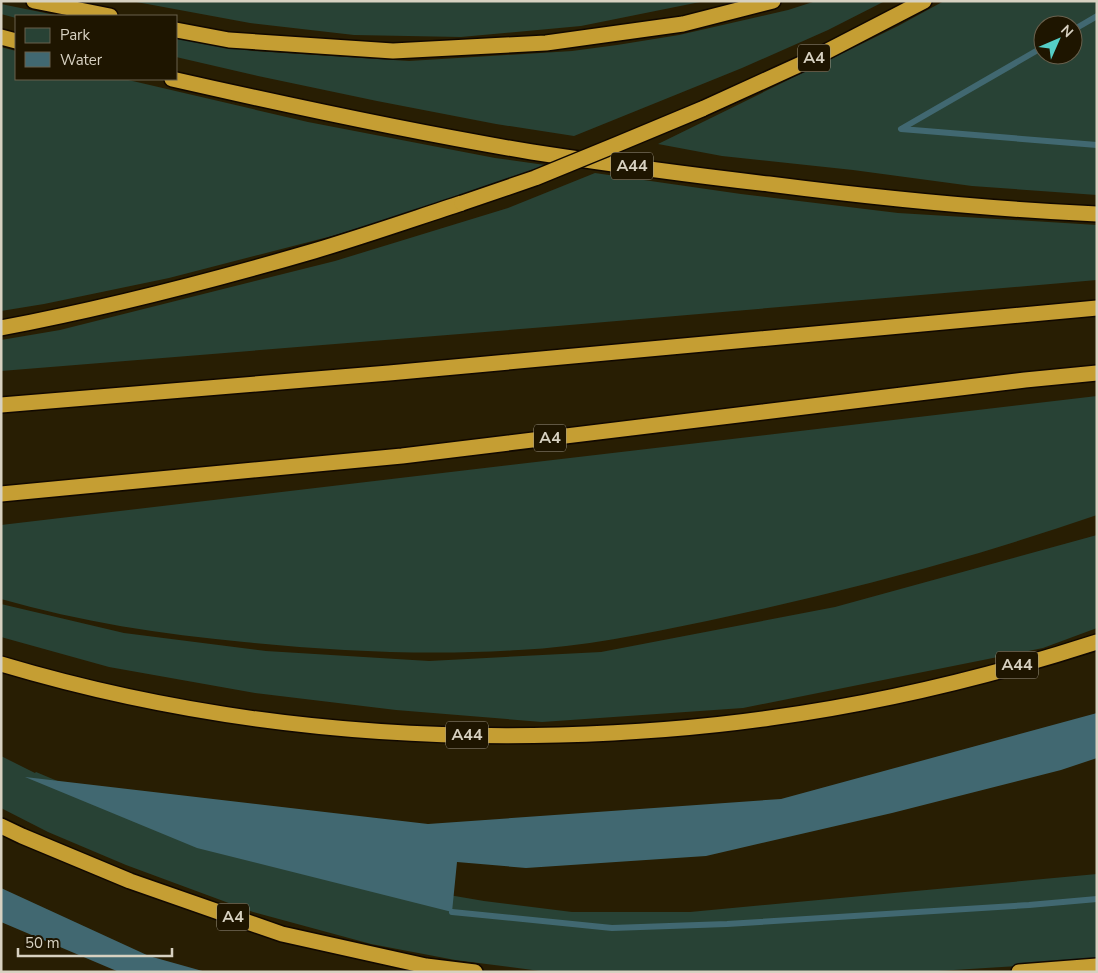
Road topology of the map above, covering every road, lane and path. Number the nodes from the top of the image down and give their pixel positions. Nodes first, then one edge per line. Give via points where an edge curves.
1 (34, 1) edge
2 (773, 1) edge
3 (924, 1) edge
4 (105, 15) edge
5 (178, 30) edge
6 (1, 37) edge
7 (15, 41) edge
8 (176, 80) edge
9 (1097, 214) edge
10 (1097, 308) edge
11 (1, 328) edge
12 (1097, 373) edge
13 (1, 405) edge
14 (1, 494) edge
15 (1097, 642) edge
16 (1, 664) edge
17 (1, 826) edge
18 (1097, 966) edge
19 (475, 972) edge
20 (1019, 972) edge

1 - 4 highway
2 - 5 highway via 683,24 546,44 393,51 229,40
3 - 11 highway, A4, bridge via 814,58 702,109 534,178 314,250 211,279
6 - 7 highway
8 - 9 highway, A44 via 419,131 666,172 856,195
10 - 13 highway
12 - 14 highway, A4 via 402,456
15 - 16 highway, A44 via 944,684 849,705 695,728 621,734 508,736 332,728 168,705
17 - 19 highway, A4 via 130,882 282,934 426,966
18 - 20 highway

